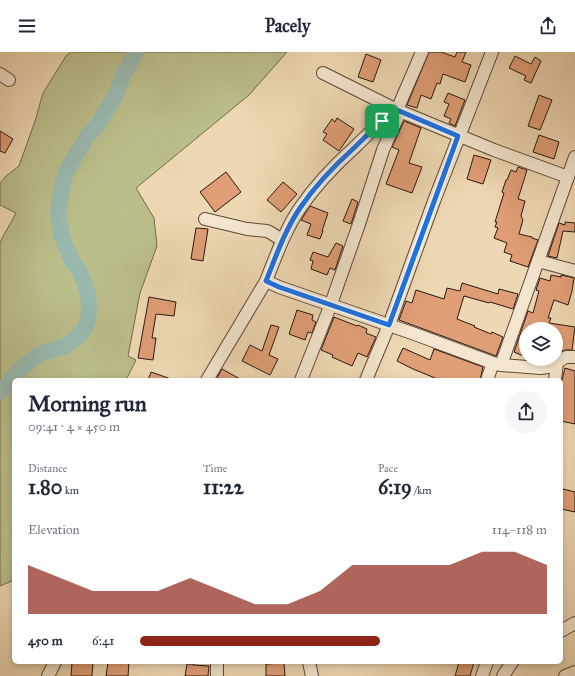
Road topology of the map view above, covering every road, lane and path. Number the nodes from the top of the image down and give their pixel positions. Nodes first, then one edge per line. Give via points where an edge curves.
1 (422, 52) edge
2 (492, 52) edge
3 (324, 73) dead end
4 (398, 111) junction
5 (458, 136) junction
6 (575, 157) edge
7 (568, 176) junction
8 (205, 219) dead end
9 (282, 240) junction
10 (538, 260) junction
11 (575, 271) edge
12 (266, 281) junction
13 (331, 304) junction
14 (389, 325) junction
15 (575, 357) edge
16 (563, 358) edge
17 (497, 364) junction
18 (519, 366) edge
19 (519, 366) edge
20 (550, 366) edge
21 (557, 366) edge
22 (208, 378) edge
23 (303, 378) edge
24 (367, 378) edge
25 (488, 378) edge
26 (555, 378) edge
27 (575, 623) edge
28 (563, 630) edge
29 (54, 664) edge
30 (217, 664) edge
31 (309, 664) edge
32 (486, 664) edge
33 (511, 664) edge
34 (575, 672) edge
35 (48, 676) edge
36 (217, 676) edge
37 (312, 676) edge
38 (482, 676) edge
39 (503, 676) edge
40 (565, 676) edge

1 - 4 street
2 - 5 street
3 - 4 street
4 - 5 street
4 - 9 street via 382,121 336,164 299,209
4 - 13 street via 382,150
5 - 7 street
5 - 14 street
6 - 7 street
7 - 10 street
8 - 9 street via 267,231
9 - 12 street
10 - 11 street
10 - 17 street
12 - 13 street
12 - 22 street
13 - 14 street
13 - 23 street
14 - 17 street
14 - 24 street
15 - 16 street
17 - 18 street
17 - 25 street
19 - 20 street
21 - 26 street
27 - 28 street
29 - 35 street
30 - 36 street
31 - 37 street
32 - 38 street
33 - 39 street
34 - 40 street

